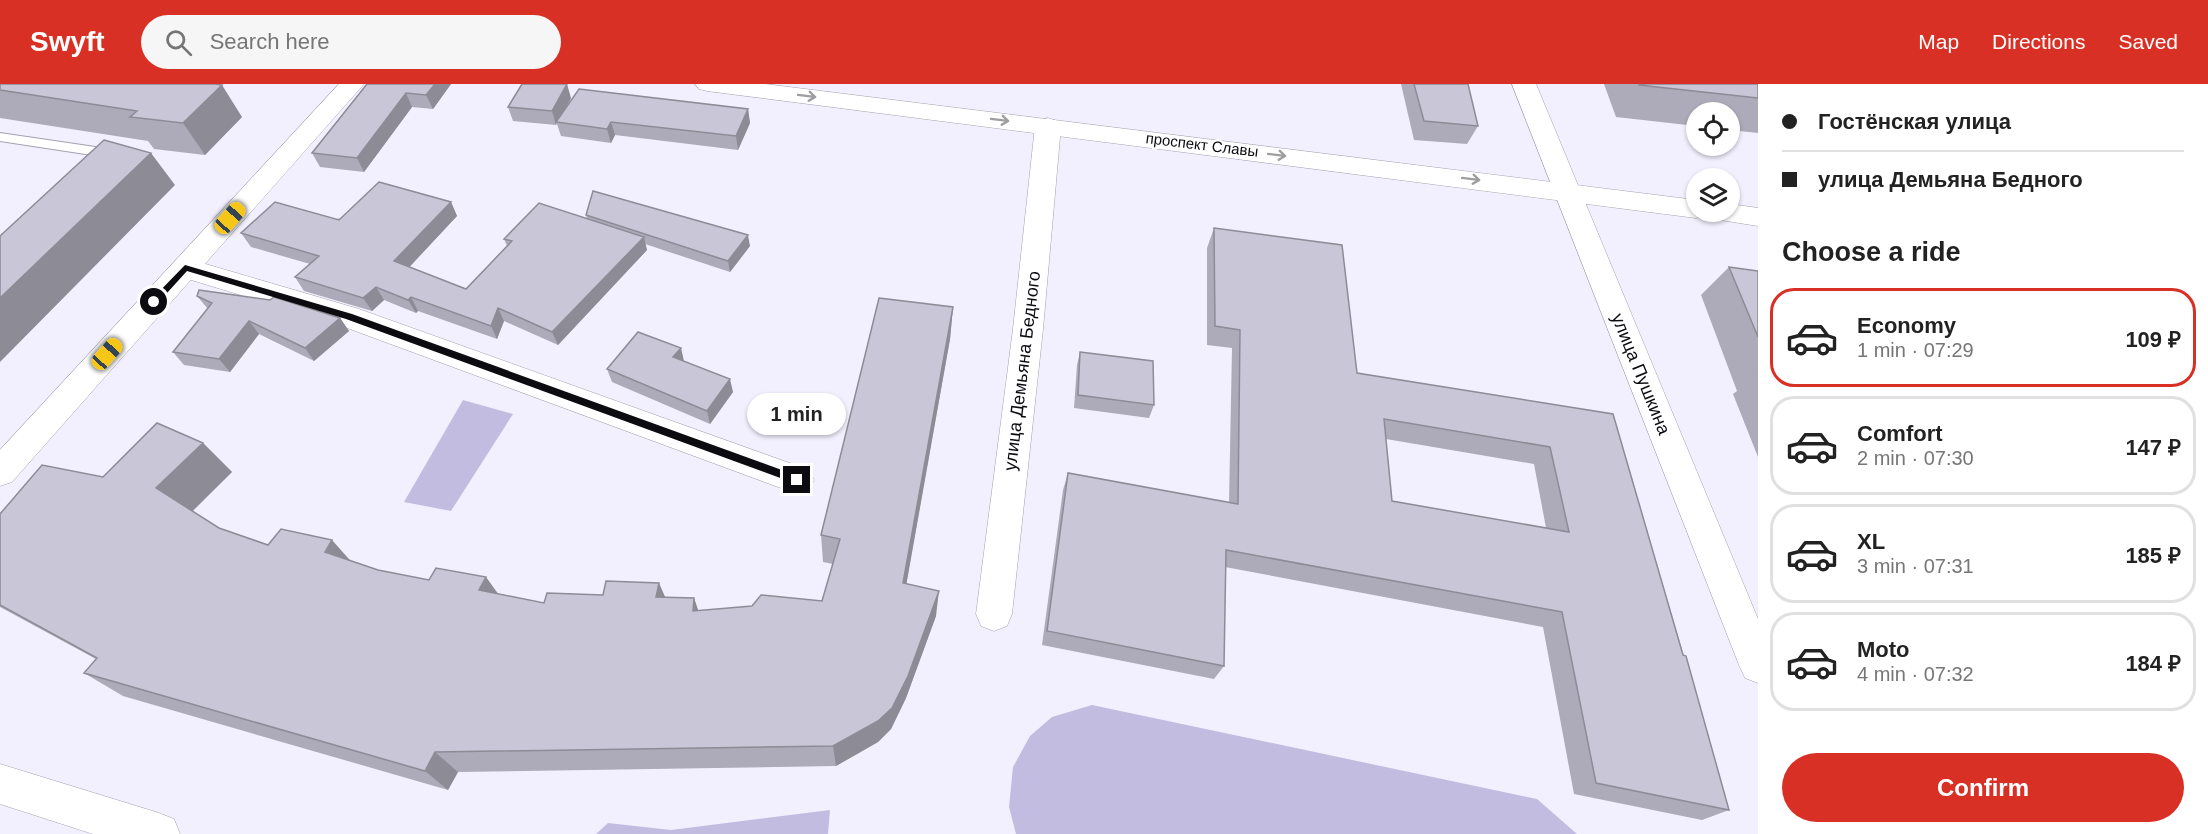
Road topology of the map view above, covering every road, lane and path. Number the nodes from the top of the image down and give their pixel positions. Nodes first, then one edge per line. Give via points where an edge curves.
1 (707, 84) edge
2 (1524, 84) edge
3 (346, 85) edge
4 (1048, 126) junction
5 (0, 137) edge
6 (85, 168) edge
7 (1567, 191) junction
8 (1686, 207) edge
9 (1740, 215) edge
10 (1758, 217) edge
11 (185, 268) junction
12 (0, 472) edge
13 (797, 480) dead end
14 (994, 614) dead end
15 (1758, 665) edge
16 (0, 784) edge
17 (159, 834) edge

1 -> 4 street, проспект Славы
2 - 7 street, улица Пушкина
3 - 11 street
4 -> 7 street, проспект Славы
4 - 14 street, улица Демьяна Бедного
5 - 6 lane via 102,152
7 - 8 street, проспект Славы
7 - 15 street, улица Пушкина
9 - 10 street
11 - 12 street
11 - 13 street via 349,316
16 - 17 street

